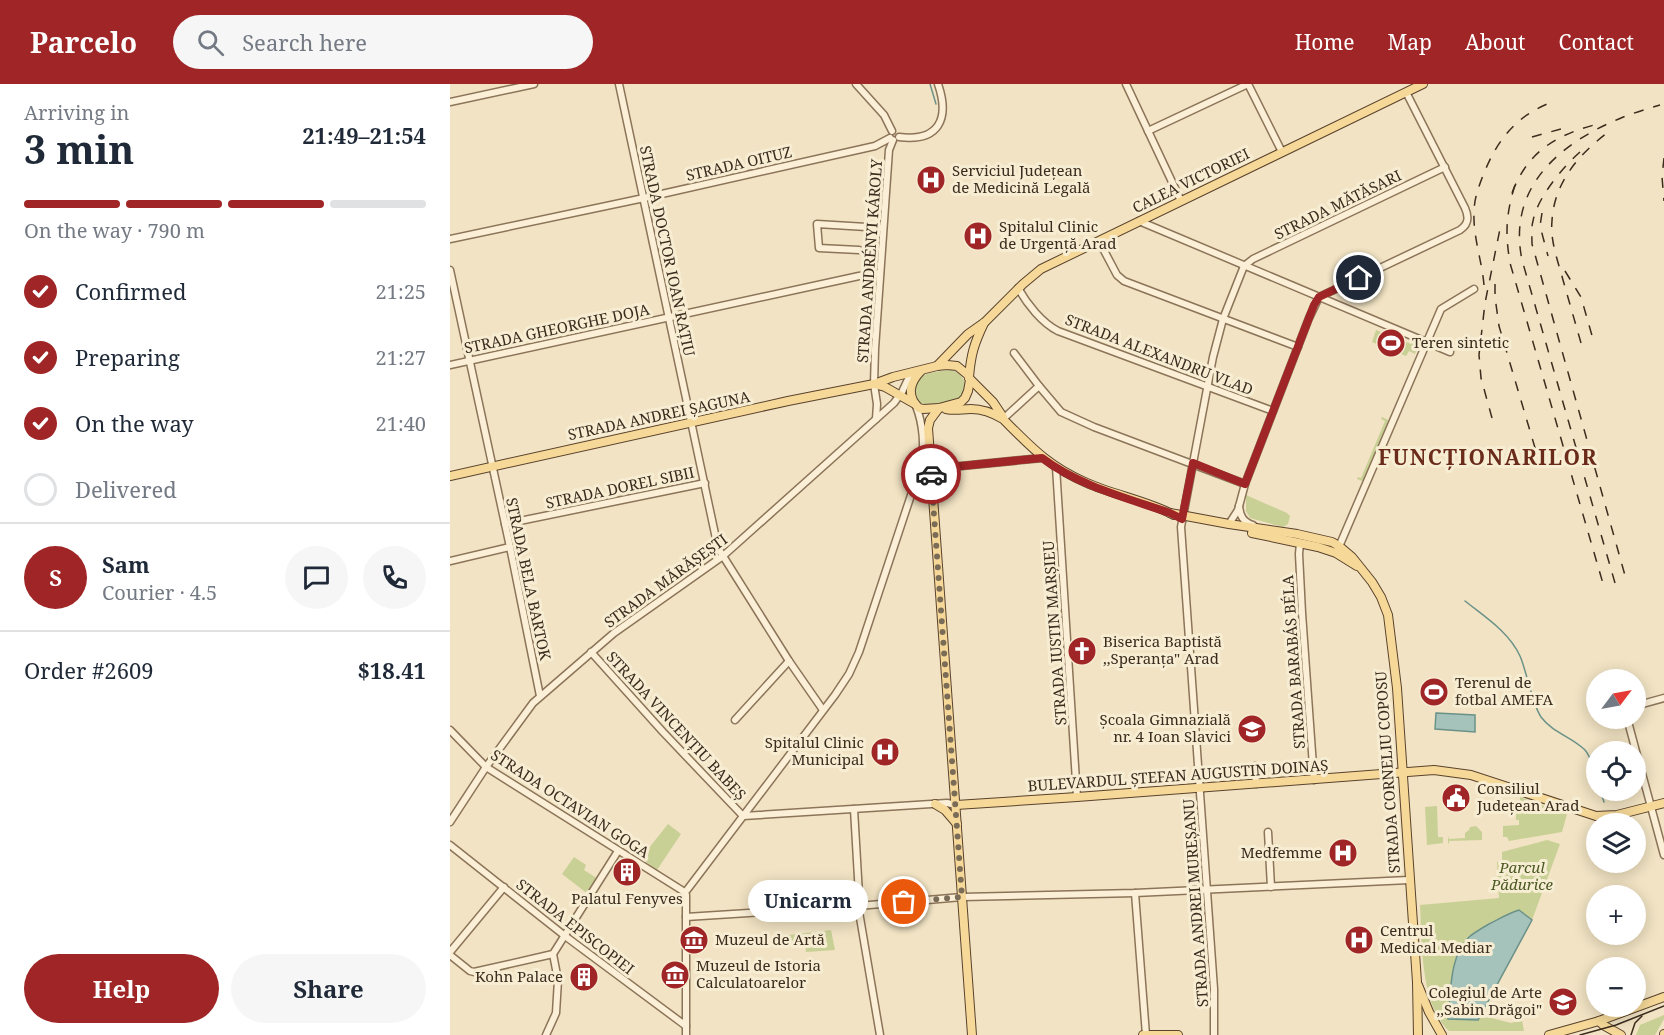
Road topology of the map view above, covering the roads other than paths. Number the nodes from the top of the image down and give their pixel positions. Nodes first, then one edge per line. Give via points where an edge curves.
1 (534, 84) edge
2 (619, 84) edge
3 (856, 84) edge
4 (938, 84) edge
5 (1126, 84) edge
6 (1248, 84) edge
7 (1423, 84) edge
8 (1407, 89) edge
9 (450, 102) edge
10 (892, 131) junction
11 (1148, 131) junction
12 (899, 136) junction
13 (891, 139) junction
14 (1282, 152) junction
15 (1444, 167) junction
16 (644, 198) junction
17 (1181, 201) junction
18 (1139, 221) junction
19 (883, 228) junction
20 (450, 239) edge
21 (1099, 241) junction
22 (859, 250) dead end
23 (1244, 266) junction
24 (450, 270) edge
25 (880, 273) junction
26 (1018, 288) junction
27 (1474, 289) dead end
28 (1319, 297) junction
29 (669, 317) junction
30 (1223, 319) junction
31 (985, 322) junction
32 (1426, 342) junction
33 (1298, 347) junction
34 (1450, 352) dead end
35 (1014, 353) dead end
36 (469, 361) junction
37 (450, 365) edge
38 (937, 366) junction
39 (921, 371) junction
40 (911, 373) junction
41 (969, 378) junction
42 (874, 384) junction
43 (1039, 386) junction
44 (1208, 388) junction
45 (900, 396) junction
46 (915, 404) junction
47 (941, 408) junction
48 (1273, 411) junction
49 (876, 418) junction
50 (1003, 419) junction
51 (692, 423) junction
52 (1042, 458) junction
53 (1193, 463) junction
54 (492, 467) junction
55 (1056, 467) junction
56 (931, 469) junction
57 (450, 476) edge
58 (705, 483) junction
59 (915, 483) junction
60 (1245, 484) junction
61 (932, 486) junction
62 (1239, 506) junction
63 (1183, 517) junction
64 (504, 524) junction
65 (1229, 524) junction
66 (1262, 530) junction
67 (1300, 543) junction
68 (510, 547) junction
69 (1337, 549) junction
70 (723, 556) junction
71 (450, 561) edge
72 (591, 652) junction
73 (789, 661) junction
74 (540, 696) junction
75 (1664, 698) edge
76 (1646, 703) edge
77 (822, 710) junction
78 (735, 720) dead end
79 (1630, 729) edge
80 (450, 730) edge
81 (1255, 766) dead end
82 (486, 767) junction
83 (1402, 772) junction
84 (1314, 780) junction
85 (1256, 784) junction
86 (1201, 788) junction
87 (1077, 797) junction
88 (1664, 802) edge
89 (935, 804) junction
90 (956, 805) junction
91 (1651, 806) junction
92 (854, 809) junction
93 (743, 816) junction
94 (450, 822) edge
95 (957, 824) junction
96 (1268, 832) dead end
97 (450, 845) edge
98 (618, 851) junction
99 (1664, 855) edge
100 (1409, 880) junction
101 (504, 887) junction
102 (1271, 887) junction
103 (1206, 890) junction
104 (685, 892) junction
105 (1135, 893) junction
106 (962, 897) junction
107 (858, 906) junction
108 (686, 917) junction
109 (566, 936) junction
110 (450, 954) edge
111 (553, 954) junction
112 (1417, 982) junction
113 (1664, 997) edge
114 (1599, 1021) junction
115 (686, 1026) junction
116 (546, 1035) edge
117 (686, 1035) edge
118 (880, 1035) edge
119 (972, 1035) edge
120 (1144, 1035) edge
121 (1178, 1035) edge
122 (1214, 1035) edge
123 (1418, 1035) edge
124 (1442, 1035) edge
125 (1549, 1035) edge
126 (1621, 1035) edge

1 - 9 street
2 - 16 street, STRADA DOCTOR IOAN RAȚIU
3 - 10 street via 884,115
4 - 12 street via 943,104 939,125 923,136
5 - 11 street
6 - 11 street
6 - 14 street
7 - 8 main road, CALEA VICTORIEI
8 - 14 main road, CALEA VICTORIEI
8 - 15 street
10 - 12 street
10 - 13 street
11 - 17 street
12 - 13 street via 897,140
13 - 16 street, STRADA OITUZ via 875,146
13 - 19 street, STRADA ANDRÉNYI KÁROLY
14 - 17 main road, CALEA VICTORIEI
15 - 23 street, STRADA MĂTĂSARI
15 - 28 street via 1468,213 1464,228
16 - 20 street, STRADA OITUZ
16 - 29 street, STRADA DOCTOR IOAN RAȚIU
17 - 18 main road, CALEA VICTORIEI
18 - 21 main road, CALEA VICTORIEI
18 - 23 street
19 - 22 street via 817,224 819,248
19 - 25 street, STRADA ANDRÉNYI KÁROLY
21 - 26 main road, CALEA VICTORIEI via 1041,269
21 - 30 street via 1121,280
23 - 28 street
23 - 30 street, STRADA ANDREI MUREȘANU
24 - 36 street, STRADA BELA BARTOK
25 - 29 street, STRADA GHEORGHE DOJA
25 - 42 street, STRADA ANDRÉNYI KÁROLY
26 - 31 main road, CALEA VICTORIEI
26 - 44 street, STRADA ALEXANDRU VLAD via 1052,327
27 - 32 street via 1441,309
28 - 32 street
28 - 33 street
29 - 36 street, STRADA GHEORGHE DOJA
29 - 51 street, STRADA DOCTOR IOAN RAȚIU
30 - 33 street
30 - 44 street, STRADA ANDREI MUREȘANU
31 - 38 main road, CALEA VICTORIEI
31 - 41 main road, CALEA VICTORIEI via 971,352
32 - 34 street
32 - 69 street
33 - 48 street
35 - 43 street
36 - 37 street, STRADA GHEORGHE DOJA
36 - 54 street, STRADA BELA BARTOK
38 - 39 main road
38 - 41 main road via 957,366
39 - 40 main road, STRADA ANDREI ȘAGUNA
39 - 46 main road via 911,385
40 - 42 main road, STRADA ANDREI ȘAGUNA
40 - 45 street, STRADA MĂRĂȘEȘTI
41 - 47 main road via 963,400
41 - 50 main road via 993,402
42 - 45 main road
42 - 49 street
42 - 51 main road, STRADA ANDREI ȘAGUNA
43 - 50 street
43 - 53 street via 1065,414
44 - 48 street, STRADA ALEXANDRU VLAD
44 - 53 street, STRADA ANDREI MUREȘANU
45 - 46 main road
45 - 49 street, STRADA MĂRĂȘEȘTI
46 - 47 main road via 923,409
46 - 59 street via 922,428 923,456
47 - 50 main road via 987,411
47 - 56 main road via 928,425
48 - 60 street
49 - 70 street, STRADA MĂRĂȘEȘTI
50 - 52 main road
51 - 54 main road, STRADA ANDREI ȘAGUNA
51 - 58 street, STRADA DOCTOR IOAN RAȚIU
52 - 55 main road
52 - 56 street
53 - 60 street
53 - 63 street, STRADA ANDREI MUREȘANU
54 - 57 main road, STRADA ANDREI ȘAGUNA
54 - 64 street, STRADA BELA BARTOK
55 - 63 main road via 1088,484
55 - 87 street, STRADA IUSTIN MARȘIEU
56 - 61 main road
58 - 64 street, STRADA DOREL SIBII
58 - 70 street, STRADA DOCTOR IOAN RAȚIU via 717,545
59 - 61 street
59 - 77 street via 859,652 849,674
60 - 62 street
61 - 90 main road
62 - 65 street
62 - 66 street via 1244,521
63 - 65 main road
63 - 67 main road
63 - 86 street, STRADA ANDREI MUREȘANU via 1186,608
64 - 68 street, STRADA BELA BARTOK
65 - 66 main road
66 - 69 main road via 1322,539
67 - 69 main road
67 - 84 street, STRADA BARABÁS BÉLA
68 - 71 street
68 - 74 street, STRADA BELA BARTOK
69 - 83 main road, STRADA CORNELIU COPOSU via 1352,557 1361,568 1382,597 1388,615
70 - 72 street, STRADA MĂRĂȘEȘTI
70 - 73 street, STRADA DOCTOR IOAN RAȚIU
72 - 74 street, STRADA MĂRĂȘEȘTI
72 - 93 street, STRADA VINCENȚIU BABEȘ
73 - 77 street, STRADA DOCTOR IOAN RAȚIU
73 - 78 street
74 - 82 street, STRADA MĂRĂȘEȘTI
75 - 76 street
77 - 93 street
79 - 91 street
80 - 82 street, STRADA OCTAVIAN GOGA
81 - 85 street
82 - 94 street, STRADA MĂRĂȘEȘTI
82 - 98 street, STRADA OCTAVIAN GOGA
83 - 84 main road, BULEVARDUL ȘTEFAN AUGUSTIN DOINAȘ
83 - 91 main road, BULEVARDUL ȘTEFAN AUGUSTIN DOINAȘ via 1441,770 1471,775 1596,816
83 - 100 main road, STRADA CORNELIU COPOSU
84 - 85 main road, BULEVARDUL ȘTEFAN AUGUSTIN DOINAȘ
85 - 86 main road, BULEVARDUL ȘTEFAN AUGUSTIN DOINAȘ
86 - 87 main road, BULEVARDUL ȘTEFAN AUGUSTIN DOINAȘ
86 - 103 street, STRADA ANDREI MUREȘANU
87 - 90 main road, BULEVARDUL ȘTEFAN AUGUSTIN DOINAȘ
88 - 91 main road, BULEVARDUL ȘTEFAN AUGUSTIN DOINAȘ
89 - 90 street
89 - 92 street
89 - 95 main road
90 - 95 main road
91 - 99 street
92 - 93 street
92 - 107 street
93 - 104 street
95 - 106 main road
96 - 102 street
97 - 101 street, STRADA EPISCOPIEI
98 - 104 street, STRADA OCTAVIAN GOGA
98 - 109 street
100 - 102 street
100 - 112 main road, STRADA CORNELIU COPOSU
101 - 109 street, STRADA EPISCOPIEI
101 - 110 street
102 - 103 street
103 - 105 street
103 - 122 street, STRADA ANDREI MUREȘANU
104 - 108 street
105 - 106 street
105 - 120 street
106 - 107 street
106 - 119 main road
107 - 108 street
107 - 118 street
108 - 115 street
109 - 111 street
109 - 115 street, STRADA EPISCOPIEI
110 - 111 street via 474,972
111 - 116 street via 558,980 556,1013
112 - 123 main road, STRADA CORNELIU COPOSU
112 - 124 main road, STRADA CORNELIU COPOSU
113 - 114 main road
114 - 125 main road
114 - 126 main road
115 - 117 street
120 - 121 main road

